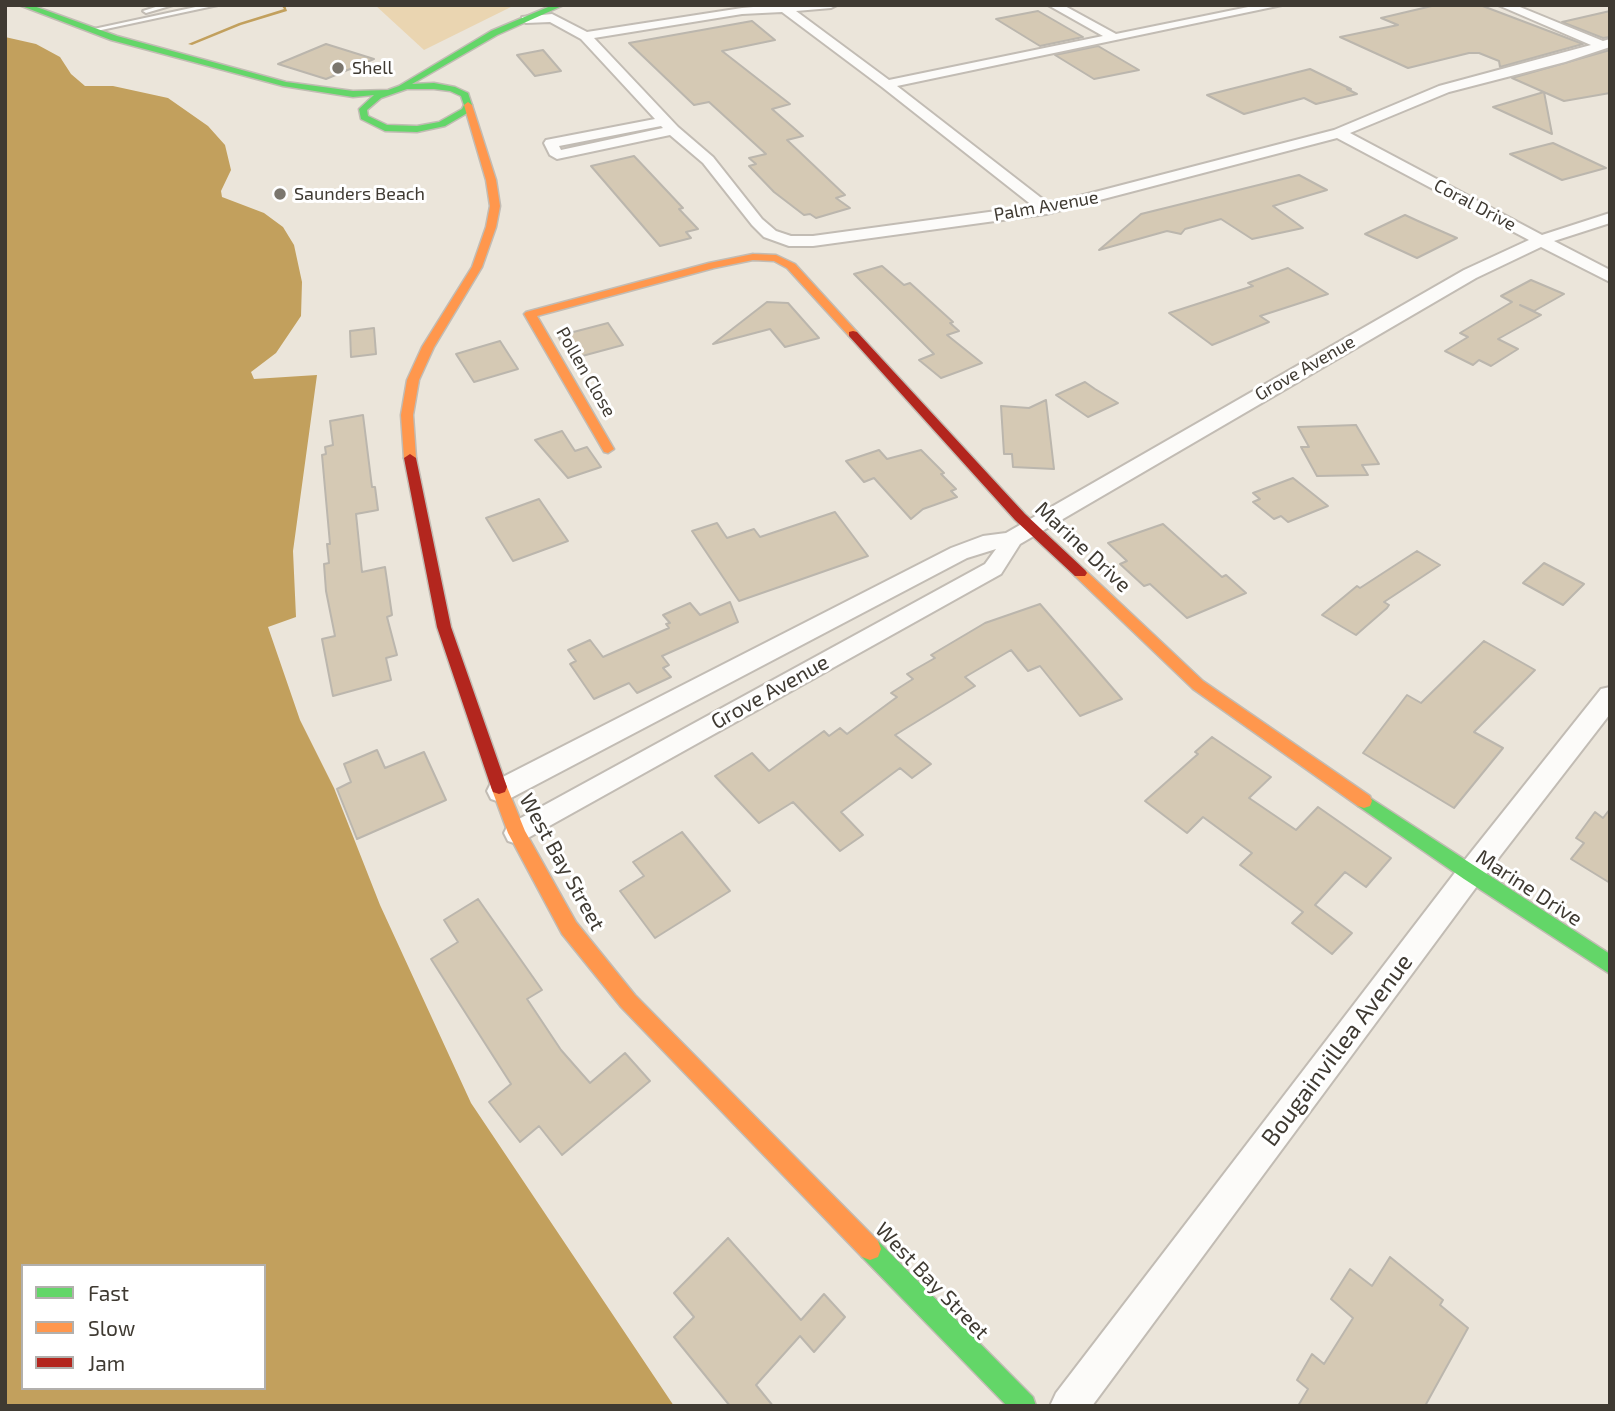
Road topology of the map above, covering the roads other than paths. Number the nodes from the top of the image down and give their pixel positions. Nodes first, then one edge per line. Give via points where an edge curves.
1 (23, 5) edge
2 (170, 5) edge
3 (215, 5) edge
4 (831, 5) edge
5 (1054, 5) edge
6 (1276, 5) edge
7 (1504, 5) edge
8 (786, 9) junction
9 (554, 11) edge
10 (86, 28) junction
11 (585, 36) junction
12 (1113, 37) junction
13 (1606, 44) edge
14 (473, 45) junction
15 (286, 84) junction
16 (887, 84) junction
17 (442, 87) junction
18 (392, 91) junction
19 (468, 104) junction
20 (364, 117) junction
21 (669, 126) junction
22 (430, 127) junction
23 (1339, 133) junction
24 (485, 155) junction
25 (1046, 209) junction
26 (1610, 218) edge
27 (1542, 240) junction
28 (1610, 277) edge
29 (530, 314) joint
30 (608, 449) dead end
31 (1032, 527) junction
32 (1011, 540) junction
33 (1610, 696) edge
34 (500, 791) junction
35 (517, 833) junction
36 (1470, 874) junction
37 (1610, 965) edge
38 (1024, 1406) edge
39 (1069, 1406) edge

1 - 10 main road
2 - 10 lane
3 - 10 lane
4 - 8 street
5 - 12 street
6 - 12 street
7 - 13 street
8 - 11 street via 742,11
8 - 16 street
9 - 11 street, Palm Avenue
9 - 14 main road
10 - 15 main road
11 - 21 street, Palm Avenue
12 - 16 street
13 - 23 street, Palm Avenue via 1444,89
14 - 17 main road via 442,74
14 - 18 main road
15 - 18 main road via 353,94
15 - 20 main road
16 - 25 street
17 - 18 main road
17 - 19 main road via 459,92
18 - 20 main road via 366,104
19 - 22 main road via 460,115
19 - 24 main road, West Bay Street
20 - 22 main road via 385,128
21 - 21 street via 557,155 551,144
21 - 25 street, Palm Avenue via 708,160 763,228 789,241
22 - 24 main road via 457,135
23 - 25 street, Palm Avenue
23 - 27 street, Coral Drive
24 - 34 main road, West Bay Street via 495,206 485,246 466,289 428,347 413,380 407,415 410,456 444,627
26 - 27 street, Grove Avenue
27 - 28 street, Coral Drive
27 - 31 street, Grove Avenue via 1379,324
29 - 30 main road, Pollen Close
29 - 31 main road, Marine Drive via 713,265 753,257 776,258 791,267
31 - 32 street, Grove Avenue
31 - 36 main road, Marine Drive via 1198,685
32 - 34 street, Grove Avenue via 983,543 959,553
32 - 35 street, Grove Avenue via 993,569
33 - 36 street, Bougainvillea Avenue
34 - 35 main road, West Bay Street
35 - 38 main road, West Bay Street via 569,928 628,1001
36 - 37 main road, Marine Drive
36 - 39 street, Bougainvillea Avenue

